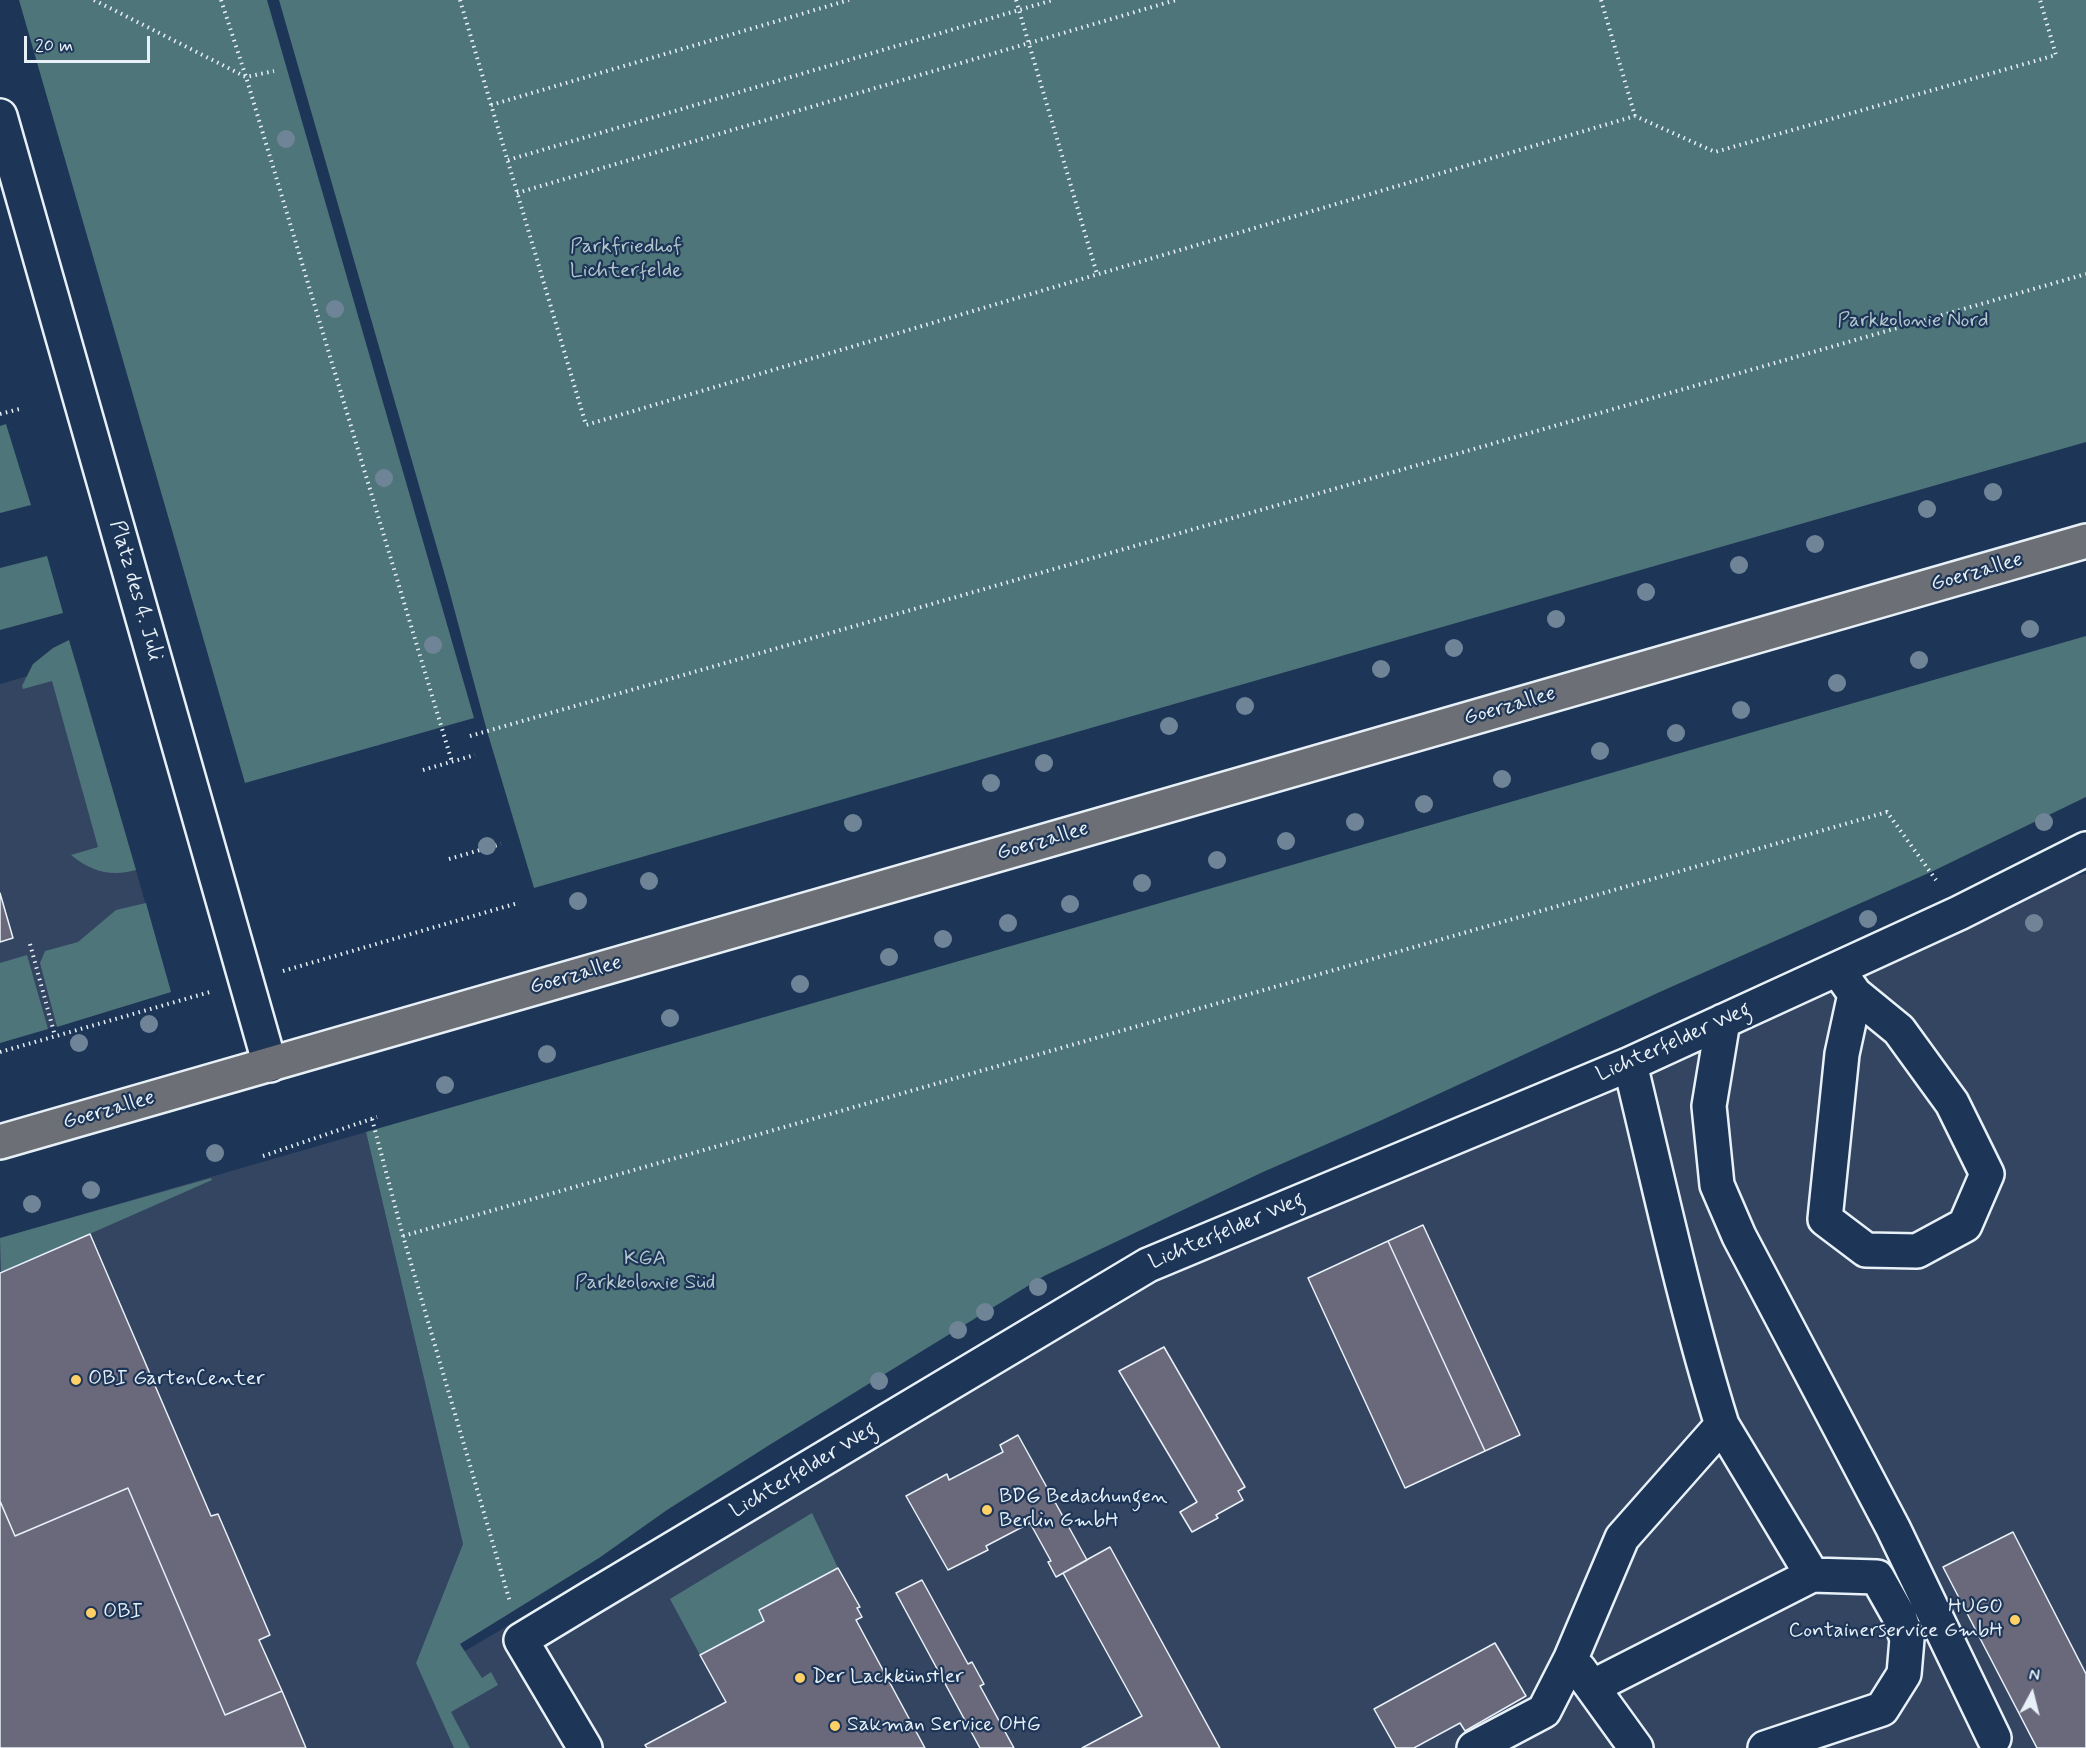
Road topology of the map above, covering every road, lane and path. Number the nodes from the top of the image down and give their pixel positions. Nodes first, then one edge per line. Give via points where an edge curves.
1 (94, 0) edge
2 (221, 0) edge
3 (460, 0) edge
4 (849, 0) edge
5 (1016, 0) edge
6 (1053, 0) edge
7 (1176, 0) edge
8 (1601, 0) edge
9 (2040, 0) edge
10 (1019, 10) junction
11 (1029, 43) junction
12 (274, 71) dead end
13 (246, 77) junction
14 (491, 105) junction
15 (0, 116) edge
16 (1635, 116) junction
17 (508, 160) junction
18 (517, 193) junction
19 (1097, 274) junction
20 (2086, 274) edge
21 (23, 408) dead end
22 (0, 414) edge
23 (2086, 541) edge
24 (470, 736) dead end
25 (475, 755) dead end
26 (452, 762) junction
27 (423, 770) dead end
28 (501, 844) dead end
29 (2086, 849) edge
30 (448, 859) dead end
31 (518, 903) dead end
32 (1959, 913) junction
33 (30, 945) dead end
34 (247, 981) junction
35 (1847, 982) junction
36 (1723, 1021) junction
37 (55, 1036) junction
38 (0, 1052) edge
39 (1630, 1064) junction
40 (270, 1065) junction
41 (0, 1142) edge
42 (263, 1156) dead end
43 (403, 1236) junction
44 (1722, 1425) junction
45 (1812, 1575) junction
46 (521, 1640) junction
47 (1571, 1658) junction
48 (1592, 1687) junction
49 (1994, 1738) dead end
50 (585, 1748) edge
51 (1474, 1748) edge
52 (1636, 1748) edge
53 (1765, 1748) edge

1 - 13 path
2 - 13 path
3 - 14 path
4 - 14 path
5 - 10 path
6 - 10 path
7 - 11 path
8 - 16 path
9 - 16 path via 2056,55 1715,152
10 - 11 path
10 - 17 path
11 - 18 path
11 - 19 path
12 - 13 path
13 - 26 path
14 - 17 path
15 - 34 street, Platz des 4. Juli
16 - 19 path
17 - 18 path
18 - 19 path via 586,424
20 - 24 path
21 - 22 path
23 - 40 main road, Goerzallee
25 - 26 path
26 - 27 path
28 - 30 path
29 - 32 street, Lichterfelder Weg
31 - 34 path
32 - 35 street, Lichterfelder Weg
32 - 43 path via 1887,812
33 - 37 path
34 - 37 path
34 - 40 street, Platz des 4. Juli
35 - 35 street via 1899,1030 1952,1103 1987,1174 1965,1225 1917,1251 1866,1250 1825,1219
35 - 36 street, Lichterfelder Weg
36 - 39 street, Lichterfelder Weg
36 - 49 street via 1708,1106 1717,1185 1739,1236 1893,1528
37 - 38 path
39 - 44 street via 1671,1238
39 - 46 street, Lichterfelder Weg via 1148,1265
40 - 41 main road, Goerzallee
42 - 43 path via 374,1118
43 - 46 path
44 - 45 street
44 - 47 street via 1622,1538
45 - 48 street
45 - 53 street via 1877,1577 1899,1616 1907,1640 1904,1674 1882,1709
46 - 50 street
47 - 48 street
47 - 51 street via 1544,1711
48 - 52 street

